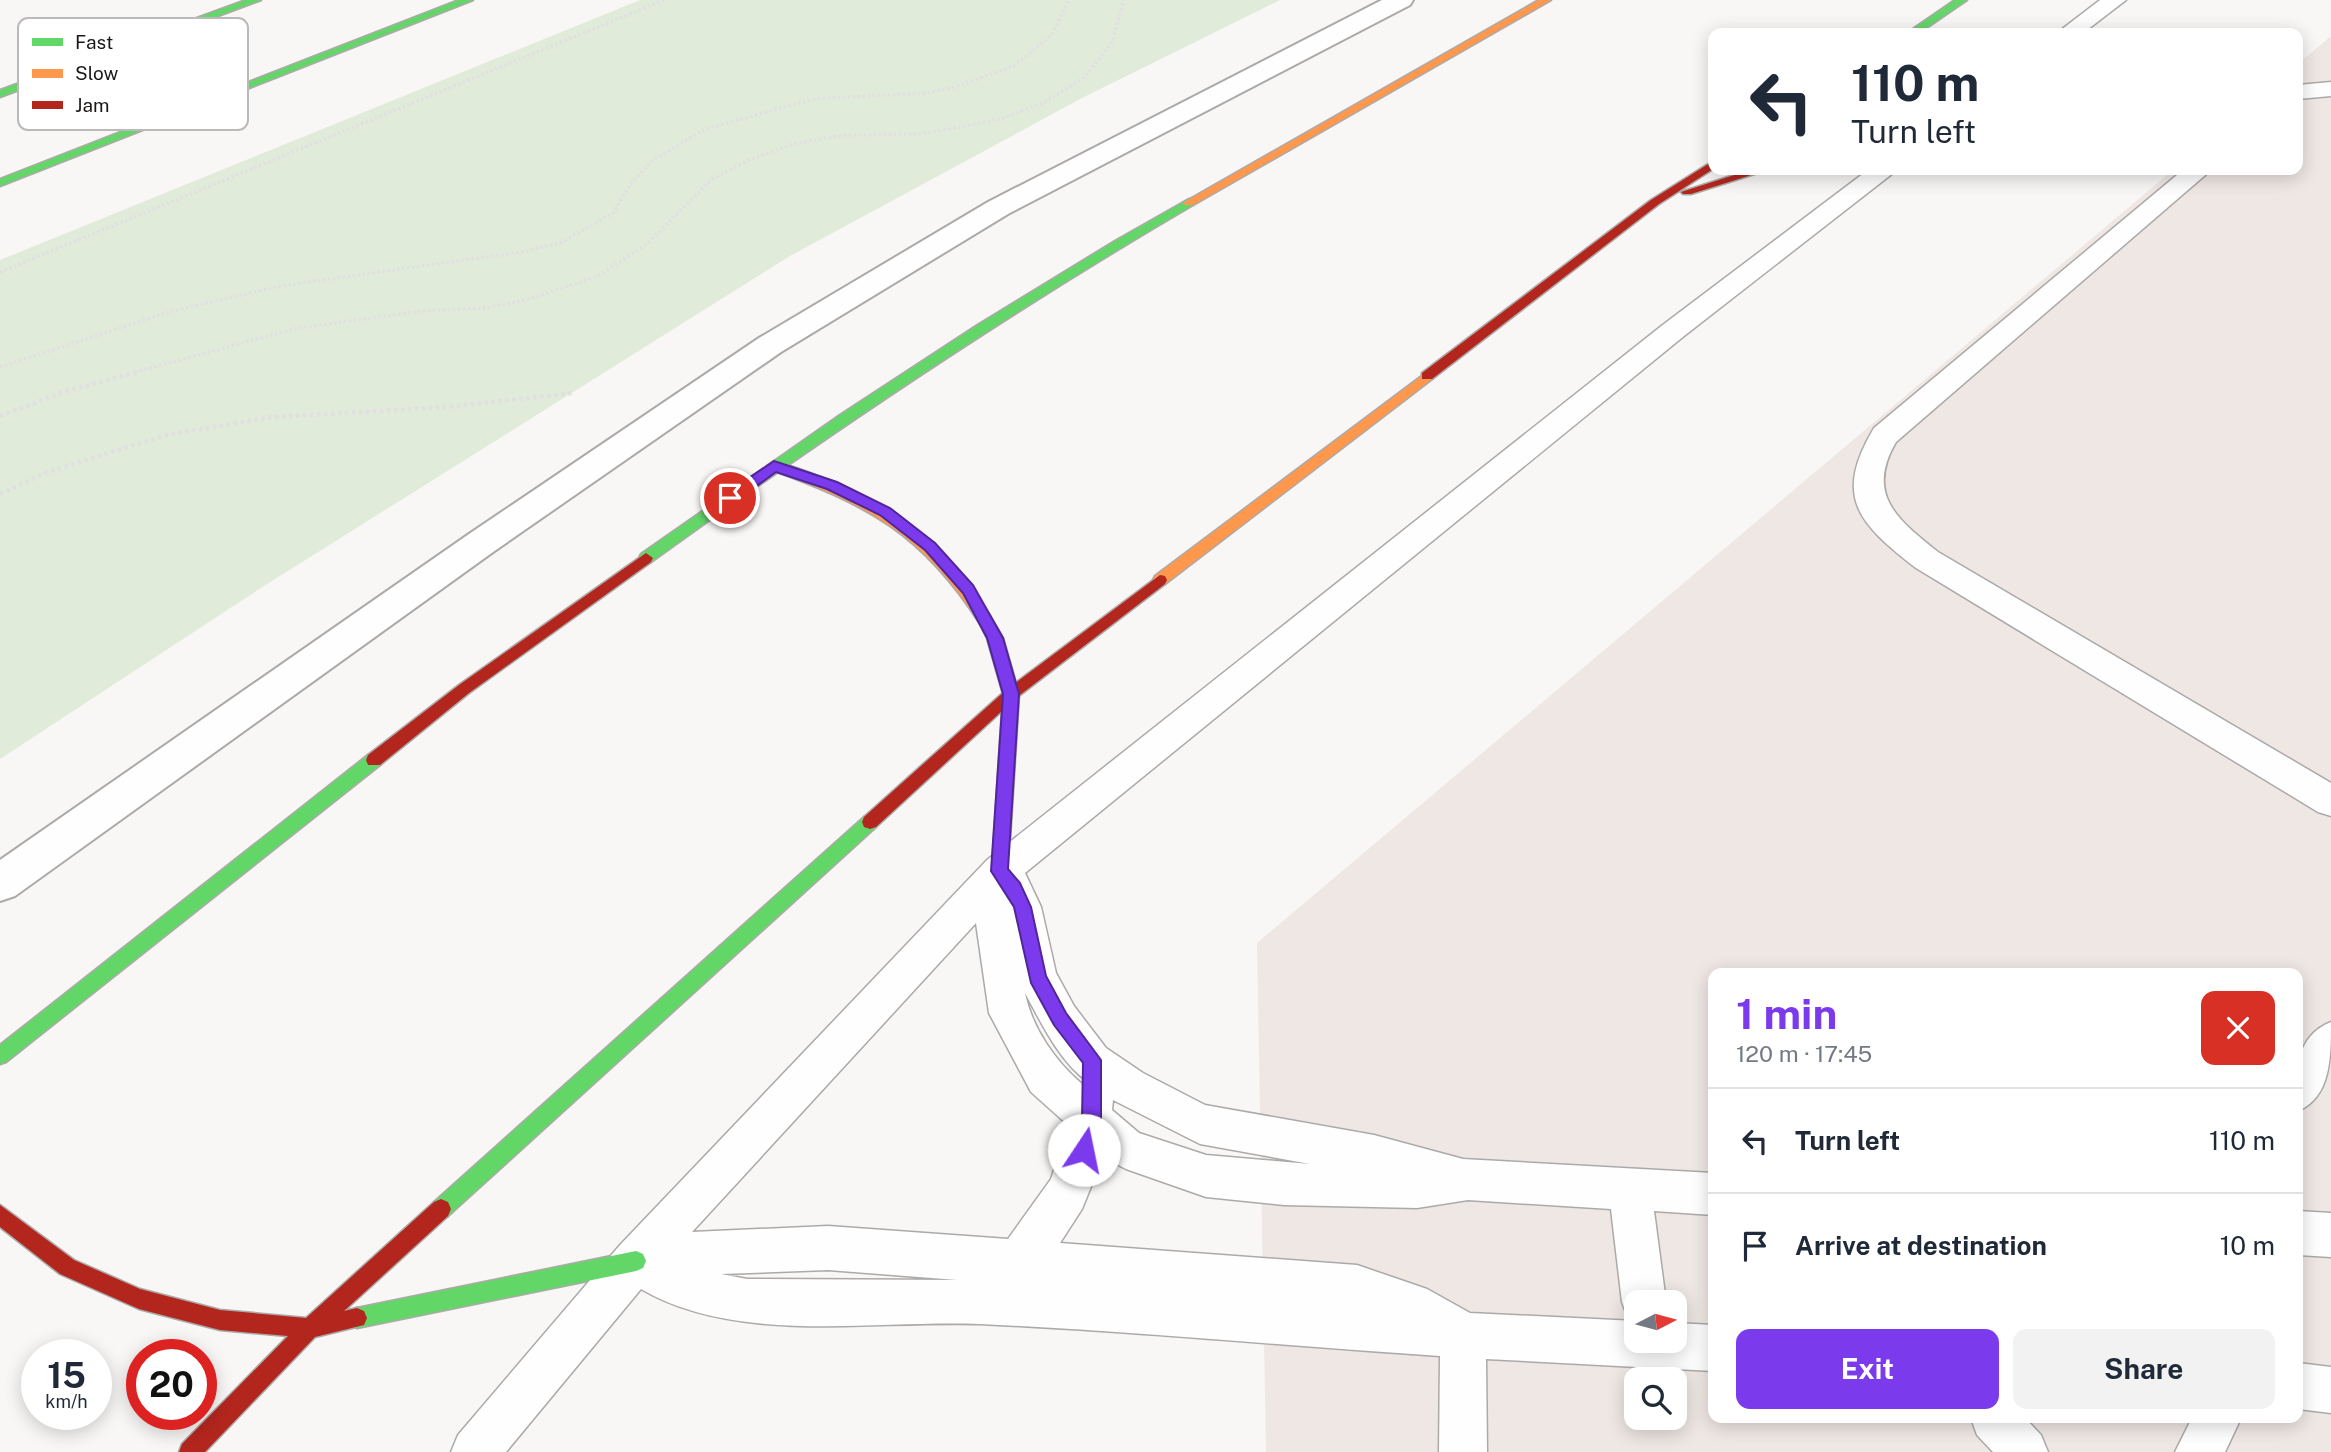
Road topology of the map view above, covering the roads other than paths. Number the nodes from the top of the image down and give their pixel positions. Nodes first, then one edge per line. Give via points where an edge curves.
1 (256, 0) edge
2 (468, 0) edge
3 (1401, 0) edge
4 (1546, 0) edge
5 (1962, 0) edge
6 (2115, 0) edge
7 (1499, 11) dead end
8 (207, 18) edge
9 (1920, 28) edge
10 (2075, 28) edge
11 (1486, 33) junction
12 (248, 86) edge
13 (18, 87) edge
14 (2331, 89) edge
15 (2303, 92) edge
16 (0, 94) edge
17 (136, 130) edge
18 (1708, 167) edge
19 (1744, 175) edge
20 (1877, 175) edge
21 (2192, 175) edge
22 (0, 183) edge
23 (1655, 202) junction
24 (774, 466) junction
25 (1011, 694) junction
26 (2331, 801) edge
27 (1000, 871) junction
28 (0, 883) edge
29 (2331, 1041) edge
30 (0, 1056) edge
31 (1092, 1060) junction
32 (2303, 1084) edge
33 (1091, 1119) junction
34 (1468, 1179) junction
35 (1630, 1189) junction
36 (1708, 1194) edge
37 (0, 1215) edge
38 (2303, 1233) edge
39 (2331, 1235) edge
40 (636, 1261) junction
41 (1017, 1262) junction
42 (1642, 1290) edge
43 (979, 1302) junction
44 (310, 1328) junction
45 (1624, 1330) edge
46 (1463, 1335) junction
47 (1687, 1341) edge
48 (1708, 1347) edge
49 (2303, 1387) edge
50 (2331, 1390) edge
51 (1998, 1423) edge
52 (2215, 1423) edge
53 (190, 1452) edge
54 (475, 1452) edge
55 (1463, 1452) edge
56 (2024, 1452) edge
57 (2199, 1452) edge

1 - 8 main road
2 - 12 main road
3 - 28 street via 998,208 770,345
4 - 11 main road
5 - 9 main road
6 - 10 lane
7 - 11 main road
11 - 24 main road via 1102,252
13 - 16 main road
14 - 15 lane
17 - 22 main road
18 - 23 main road
19 - 23 main road
20 - 27 lane via 1674,330
21 - 26 lane via 1885,435 1870,456 1865,481 1874,508 1895,536 1927,560
23 - 25 main road
24 - 25 main road via 832,485 885,512 930,547 973,599 995,638
24 - 30 main road via 464,690
25 - 27 main road
25 - 44 main road
27 - 31 lane via 1023,907 1037,977 1060,1019
27 - 33 lane via 994,908 996,946 1009,1013 1045,1078
27 - 40 lane
29 - 32 lane
31 - 33 lane
31 - 34 lane via 1128,1087 1200,1124 1374,1155
33 - 34 lane via 1126,1149 1206,1176 1331,1188 1417,1187
33 - 41 lane via 1084,1150 1059,1209
34 - 35 lane
35 - 36 lane
35 - 42 lane
37 - 44 main road via 67,1267 139,1299 220,1320
38 - 39 lane
40 - 41 lane via 751,1249 828,1248
40 - 43 lane via 668,1280 707,1294 747,1301
40 - 44 main road
40 - 54 lane
41 - 43 lane
41 - 46 lane via 1357,1287 1435,1313
43 - 46 lane
44 - 53 main road
45 - 46 lane
46 - 55 lane
47 - 48 lane
49 - 50 lane
51 - 56 lane
52 - 57 lane

